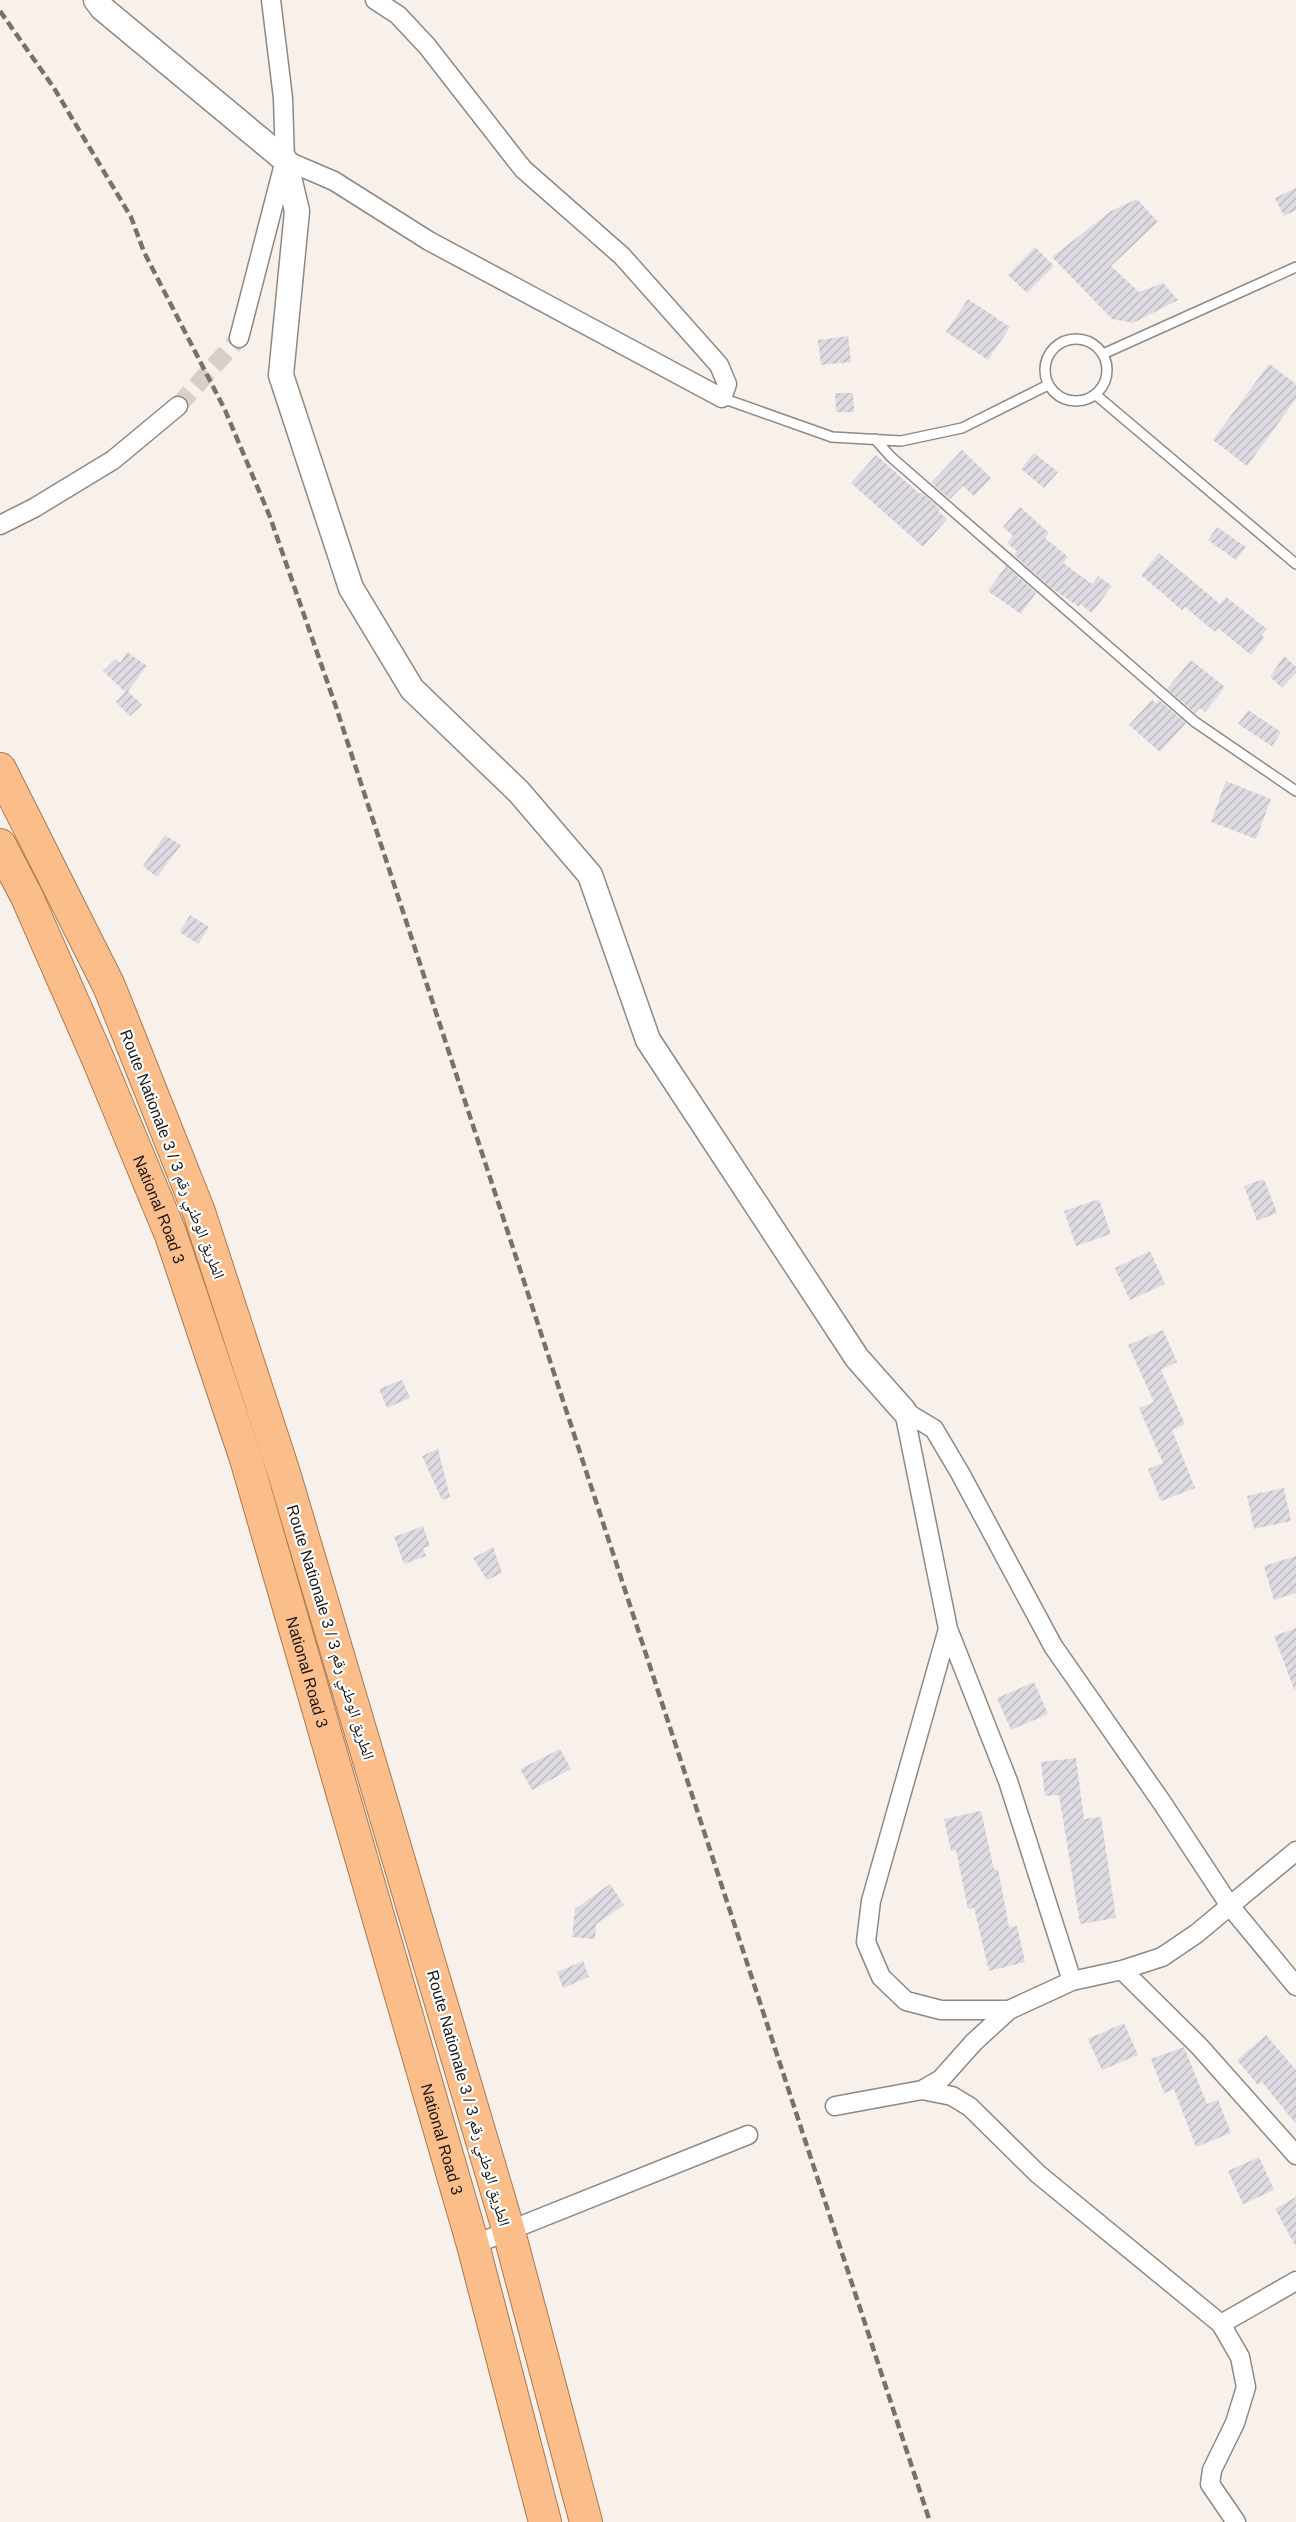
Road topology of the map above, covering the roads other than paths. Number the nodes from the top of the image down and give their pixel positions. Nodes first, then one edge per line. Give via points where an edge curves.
1 (96, 0) edge
2 (271, 0) edge
3 (375, 0) edge
4 (285, 160) junction
5 (1296, 267) edge
6 (239, 338) tunnel mouth
7 (1102, 354) junction
8 (1048, 385) junction
9 (1096, 394) junction
10 (722, 398) junction
11 (178, 406) tunnel mouth
12 (875, 440) junction
13 (0, 525) edge
14 (1296, 564) edge
15 (0, 769) edge
16 (1296, 791) edge
17 (0, 844) edge
18 (904, 1411) junction
19 (948, 1629) junction
20 (1296, 1851) edge
21 (1230, 1906) junction
22 (1122, 1970) junction
23 (1072, 1981) junction
24 (1296, 1986) edge
25 (1009, 2010) junction
26 (922, 2090) junction
27 (835, 2106) dead end
28 (748, 2135) dead end
29 (1296, 2155) edge
30 (509, 2232) junction
31 (473, 2246) junction
32 (1296, 2280) edge
33 (1221, 2324) junction
34 (546, 2522) edge
35 (586, 2522) edge
36 (1236, 2522) edge

1 - 4 street
2 - 4 street via 283,98
3 - 10 street via 398,15 427,46 523,169 622,256 719,365 727,384
4 - 6 street
4 - 10 street via 334,181 429,241
4 - 18 street via 297,211 282,375 351,588 412,689 519,792 590,875 648,1040 856,1358
5 - 7 lane
7 - 8 lane via 1091,343 1076,339 1060,343 1049,354 1044,369
7 - 9 lane via 1107,368 1105,383
8 - 9 lane via 1070,401 1083,401
8 - 12 lane via 962,428 901,441
9 - 14 lane
10 - 12 lane via 831,437
11 - 13 street via 113,460
12 - 16 lane via 1195,722
15 - 30 highway, Route Nationale 3 / الطريق الوطني رقم 3 via 109,986 199,1212 287,1484
17 - 31 highway, National Road 3 via 99,1059 171,1235 246,1459
18 - 19 street
18 - 21 street via 934,1429 1053,1646
19 - 23 street via 1008,1781
19 - 25 street via 871,1901 866,1942 881,1977 906,2001 941,2010
20 - 21 street
21 - 22 street via 1162,1957
21 - 24 street
22 - 23 street
22 - 29 street via 1199,2046
23 - 25 street
25 - 26 street via 940,2079
26 - 27 street
26 - 33 street via 952,2096 970,2106 1038,2174
28 - 30 street
30 - 31 street
30 - 35 highway, Route Nationale 3 / الطريق الوطني رقم 3
31 - 34 highway, National Road 3
32 - 33 street
33 - 36 street via 1240,2357 1246,2387 1210,2484

